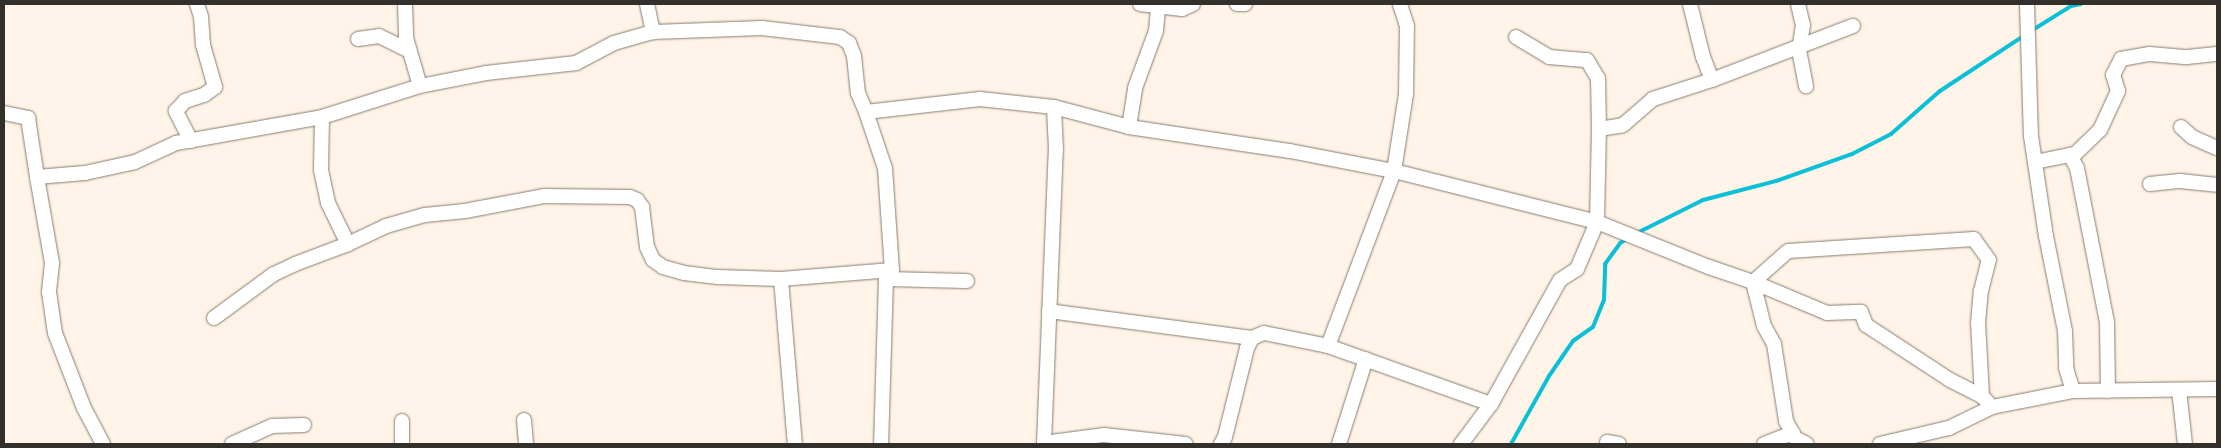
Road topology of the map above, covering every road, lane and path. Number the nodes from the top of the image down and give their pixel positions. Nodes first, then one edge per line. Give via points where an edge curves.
1 (197, 4) edge
2 (405, 4) edge
3 (647, 4) edge
4 (1140, 4) edge
5 (1193, 4) edge
6 (1237, 4) edge
7 (1245, 4) edge
8 (1400, 4) edge
9 (1690, 4) edge
10 (1798, 4) edge
11 (2027, 4) edge
12 (1158, 8) junction
13 (1853, 26) dead end
14 (653, 32) junction
15 (1516, 37) dead end
16 (358, 39) dead end
17 (1800, 44) junction
18 (410, 51) junction
19 (2217, 54) edge
20 (1712, 80) junction
21 (420, 86) junction
22 (1806, 86) dead end
23 (1054, 107) junction
24 (866, 112) junction
25 (4, 113) edge
26 (322, 117) junction
27 (1129, 127) junction
28 (2181, 127) dead end
29 (1599, 129) junction
30 (191, 141) junction
31 (2217, 148) edge
32 (2070, 155) junction
33 (2035, 162) junction
34 (1394, 171) junction
35 (38, 178) junction
36 (2150, 184) dead end
37 (2217, 185) edge
38 (1597, 222) junction
39 (348, 244) junction
40 (889, 274) junction
41 (781, 279) junction
42 (967, 281) dead end
43 (1753, 282) junction
44 (1049, 311) junction
45 (214, 318) dead end
46 (1252, 338) junction
47 (1328, 346) junction
48 (1366, 359) junction
49 (2217, 389) edge
50 (2179, 390) junction
51 (2073, 391) junction
52 (2108, 391) junction
53 (1982, 396) junction
54 (1491, 404) junction
55 (1992, 407) junction
56 (524, 420) dead end
57 (402, 421) dead end
58 (304, 425) dead end
59 (1797, 440) edge
60 (1044, 443) edge
61 (103, 444) edge
62 (232, 444) edge
63 (402, 444) edge
64 (526, 444) edge
65 (795, 444) edge
66 (881, 444) edge
67 (1186, 444) edge
68 (1221, 444) edge
69 (1339, 444) edge
70 (1461, 444) edge
71 (1764, 444) edge
72 (1880, 444) edge
73 (2185, 444) edge

1 - 30 street via 203,45 215,87 204,95 185,101 176,111
2 - 18 street via 406,38
3 - 14 street
4 - 12 street
5 - 12 street via 1182,9
6 - 7 street
8 - 34 street via 1407,26 1406,94
9 - 20 street
10 - 17 street via 1804,25
11 - 33 street via 2031,136
12 - 27 street via 1156,31 1135,88
13 - 17 street
14 - 21 street via 614,43 576,63 486,73
14 - 24 street via 762,28 840,37 849,43 854,56 858,94
15 - 29 street via 1549,57 1587,60 1598,78
16 - 18 street via 379,36
17 - 20 street
17 - 22 street
18 - 21 street
19 - 32 street via 2187,57 2150,54 2121,59 2113,75 2118,91 2100,130
20 - 29 street via 1653,99 1623,125
21 - 26 street
23 - 24 street via 980,99
23 - 27 street
23 - 44 street via 1056,150
24 - 40 street via 885,168
25 - 35 street via 28,118
26 - 30 street
26 - 39 street via 321,170 328,203
27 - 34 street via 1290,151
28 - 31 street via 2192,137
29 - 38 street
30 - 35 street via 176,143 135,162 86,173
32 - 33 street
32 - 52 street via 2077,168 2107,322
33 - 51 street via 2065,331 2066,368
34 - 38 street
34 - 47 street
35 - 61 street via 52,264 49,292 55,333 84,408
36 - 37 street via 2180,181
38 - 43 street
38 - 54 street via 1577,269 1560,280
39 - 41 street via 386,226 425,215 544,196 630,197 638,200 642,207 647,247 653,260 664,267 718,277
39 - 45 street via 274,274
40 - 41 street
40 - 42 street
40 - 66 street
41 - 65 street
43 - 53 street via 1827,313 1861,312 1866,325 1950,380
43 - 53 street via 1788,251 1974,239 1989,260 1981,291 1978,323
43 - 59 street via 1764,326 1774,344 1786,421
44 - 46 street
44 - 60 street
46 - 47 street via 1264,333
46 - 68 street
47 - 48 street
48 - 54 street
48 - 69 street
49 - 50 street
50 - 52 street
50 - 73 street
51 - 52 street
51 - 55 street
53 - 55 street
54 - 70 street
55 - 72 street via 1949,428
56 - 64 street
57 - 63 street
58 - 62 street via 272,426
59 - 71 street
60 - 67 street via 1104,435

